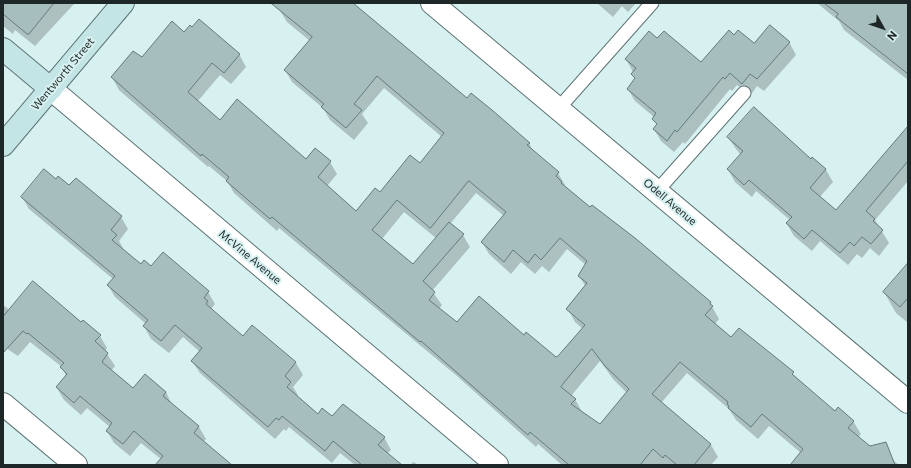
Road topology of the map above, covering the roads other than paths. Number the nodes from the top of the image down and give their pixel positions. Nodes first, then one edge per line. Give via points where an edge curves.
1 (124, 3) edge
2 (432, 3) edge
3 (652, 3) edge
4 (3, 49) edge
5 (50, 89) junction
6 (744, 93) dead end
7 (558, 109) junction
8 (3, 145) edge
9 (657, 191) junction
10 (908, 402) edge
11 (3, 404) edge
12 (76, 465) edge
13 (497, 465) edge

1 - 5 street, Wentworth Street
2 - 7 street, Odell Avenue
3 - 7 lane
4 - 5 street, McVine Avenue
5 - 8 street, Wentworth Street
5 - 13 street, McVine Avenue
6 - 9 lane
7 - 9 street, Odell Avenue
9 - 10 street, Odell Avenue
11 - 12 street

